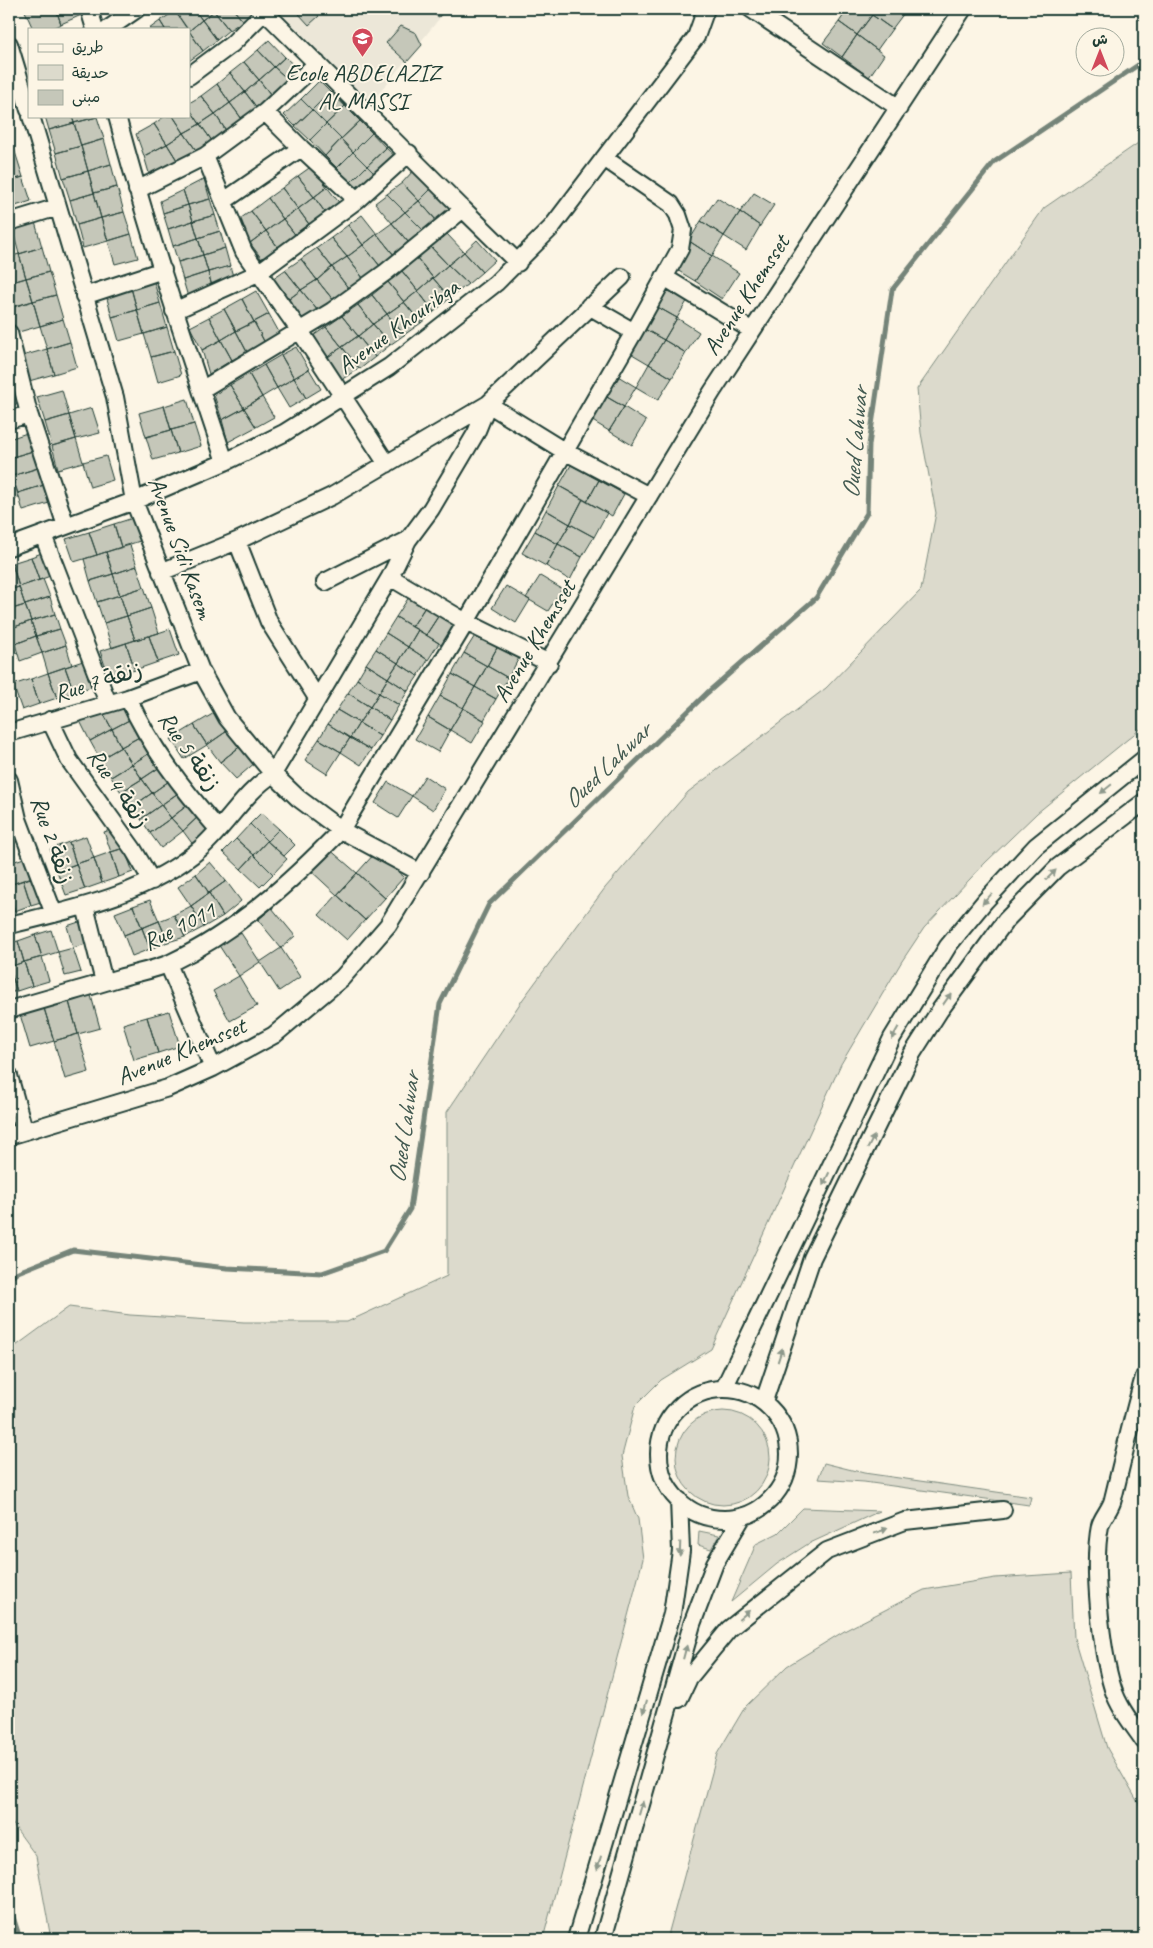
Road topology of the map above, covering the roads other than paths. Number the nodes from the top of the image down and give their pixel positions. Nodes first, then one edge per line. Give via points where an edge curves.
1 (89, 9) edge
2 (137, 9) edge
3 (706, 9) edge
4 (751, 9) edge
5 (963, 9) edge
6 (263, 10) edge
7 (95, 28) edge
8 (109, 28) edge
9 (9, 44) edge
10 (317, 63) junction
11 (18, 73) edge
12 (190, 75) edge
13 (28, 107) edge
14 (899, 108) junction
15 (265, 112) junction
16 (31, 118) edge
17 (119, 118) edge
18 (301, 148) junction
19 (408, 153) junction
20 (205, 156) junction
21 (604, 158) junction
22 (137, 190) junction
23 (357, 200) junction
24 (224, 201) junction
25 (58, 207) junction
26 (463, 209) junction
27 (9, 222) edge
28 (518, 263) junction
29 (163, 270) junction
30 (258, 273) junction
31 (622, 277) dead end
32 (664, 277) junction
33 (84, 296) junction
34 (589, 306) junction
35 (174, 311) junction
36 (751, 330) junction
37 (300, 331) junction
38 (634, 332) junction
39 (9, 334) edge
40 (201, 390) junction
41 (342, 395) junction
42 (488, 404) junction
43 (29, 414) junction
44 (9, 420) edge
45 (564, 450) junction
46 (225, 462) junction
47 (387, 464) junction
48 (649, 496) junction
49 (134, 500) junction
50 (66, 526) junction
51 (43, 535) junction
52 (408, 540) junction
53 (237, 541) junction
54 (9, 547) edge
55 (161, 572) junction
56 (390, 577) junction
57 (325, 582) dead end
58 (466, 622) junction
59 (549, 663) junction
60 (201, 672) junction
61 (128, 698) junction
62 (317, 698) junction
63 (108, 703) junction
64 (50, 720) junction
65 (9, 733) edge
66 (1144, 759) edge
67 (273, 774) junction
68 (9, 780) edge
69 (1144, 802) edge
70 (218, 829) junction
71 (341, 830) junction
72 (421, 873) junction
73 (152, 881) junction
74 (85, 906) junction
75 (54, 914) junction
76 (9, 925) edge
77 (168, 964) junction
78 (104, 982) junction
79 (9, 1010) edge
80 (213, 1068) junction
81 (9, 1076) edge
82 (24, 1130) junction
83 (9, 1136) edge
84 (1144, 1377) edge
85 (724, 1388) junction
86 (764, 1401) junction
87 (679, 1500) junction
88 (1003, 1510) dead end
89 (743, 1516) junction
90 (665, 1725) junction
91 (1140, 1735) edge
92 (1144, 1750) edge
93 (576, 1939) edge
94 (603, 1939) edge

1 - 7 street
2 - 8 street
3 - 21 street, Avenue Khouribga via 696,37
4 - 14 street
5 - 14 street, Avenue Khemsset
6 - 10 street
6 - 12 street via 232,44
9 - 11 street
10 - 15 street
10 - 19 street
11 - 13 street
14 - 36 street, Avenue Khemsset
15 - 18 street
15 - 20 street
16 - 25 street, Avenue Sidi Kasem
17 - 22 street
18 - 23 street
18 - 24 street
19 - 23 street
19 - 26 street
20 - 22 street
20 - 24 street
21 - 28 street, Avenue Khouribga via 550,228
21 - 32 street, Rue 1011 via 662,196 682,222 683,238
22 - 29 street
23 - 30 street
24 - 30 street via 234,233
25 - 27 street
25 - 33 street, Avenue Sidi Kasem
26 - 28 street
26 - 37 street via 386,272
28 - 41 street, Avenue Khouribga via 389,367
29 - 33 street
29 - 35 street
30 - 35 street
30 - 37 street
31 - 34 street
32 - 36 street
32 - 38 street, Rue 1011
33 - 49 street, Avenue Sidi Kasem via 115,397
34 - 38 street
34 - 42 street
35 - 40 street
36 - 48 street, Avenue Khemsset
37 - 40 street
37 - 41 street
38 - 45 street, Rue 1011
39 - 43 street
40 - 46 street
41 - 46 street, Avenue Khouribga via 284,433
41 - 47 street
42 - 45 street
42 - 47 street
42 - 52 street via 476,433 431,510
43 - 44 street
43 - 50 street
45 - 48 street
45 - 58 street, Rue 1011
46 - 49 street, Avenue Khouribga
47 - 53 street via 332,496
48 - 59 street, Avenue Khemsset
49 - 50 street, Avenue Khouribga
49 - 55 street, Avenue Sidi Kasem
50 - 51 street, Avenue Khouribga
51 - 54 street, Avenue Khouribga
51 - 63 street
52 - 56 street
52 - 57 street
53 - 55 street
53 - 62 street via 269,622
55 - 60 street, Avenue Sidi Kasem
56 - 58 street
56 - 62 street
58 - 59 street
58 - 71 street, Rue 1011
59 - 72 street, Avenue Khemsset
60 - 61 street, Rue 7 زنقة
60 - 67 street, Avenue Sidi Kasem via 227,718
61 - 63 street, Rue 7 زنقة
61 - 70 street, Rue 5 زنقة via 143,732 160,757
62 - 67 street
63 - 64 street, Rue 7 زنقة
64 - 65 street, Rue 7 زنقة
64 - 73 street, Rue 4 زنقة via 69,760
66 -> 85 street via 1036,846 948,946 892,1038
67 - 70 street via 259,783
67 - 71 street, Avenue Sidi Kasem via 298,798
68 - 75 street, Rue 2 زنقة via 18,819
86 -> 69 street via 812,1258 912,1054 972,964 1013,913 1058,867
70 - 73 street via 203,846
71 - 72 street, Avenue Sidi Kasem
71 - 77 street, Rue 1011 via 238,923
72 - 80 street, Avenue Khemsset via 388,925 342,978 274,1035
73 - 74 street
74 - 75 street
74 - 78 street
75 - 76 street
77 - 78 street, Rue 1011
77 - 80 street
78 - 79 street, Rue 1011
80 - 82 street, Avenue Khemsset via 168,1088
81 - 82 street
82 - 83 street, Avenue Khemsset
84 - 91 street via 1113,1502 1100,1525 1098,1560 1099,1601 1113,1690
85 - 86 street via 743,1391
85 - 87 street via 707,1390 688,1399 672,1413 662,1432 658,1452 662,1473 671,1492
86 - 89 street via 783,1425 789,1444 789,1464 782,1484 772,1498
87 - 89 street via 698,1514 712,1518
87 -> 93 street via 681,1551 672,1614
90 -> 88 street via 690,1678 729,1629 828,1551 905,1521
90 -> 89 street via 692,1624 708,1580
94 -> 90 street
91 - 92 street

